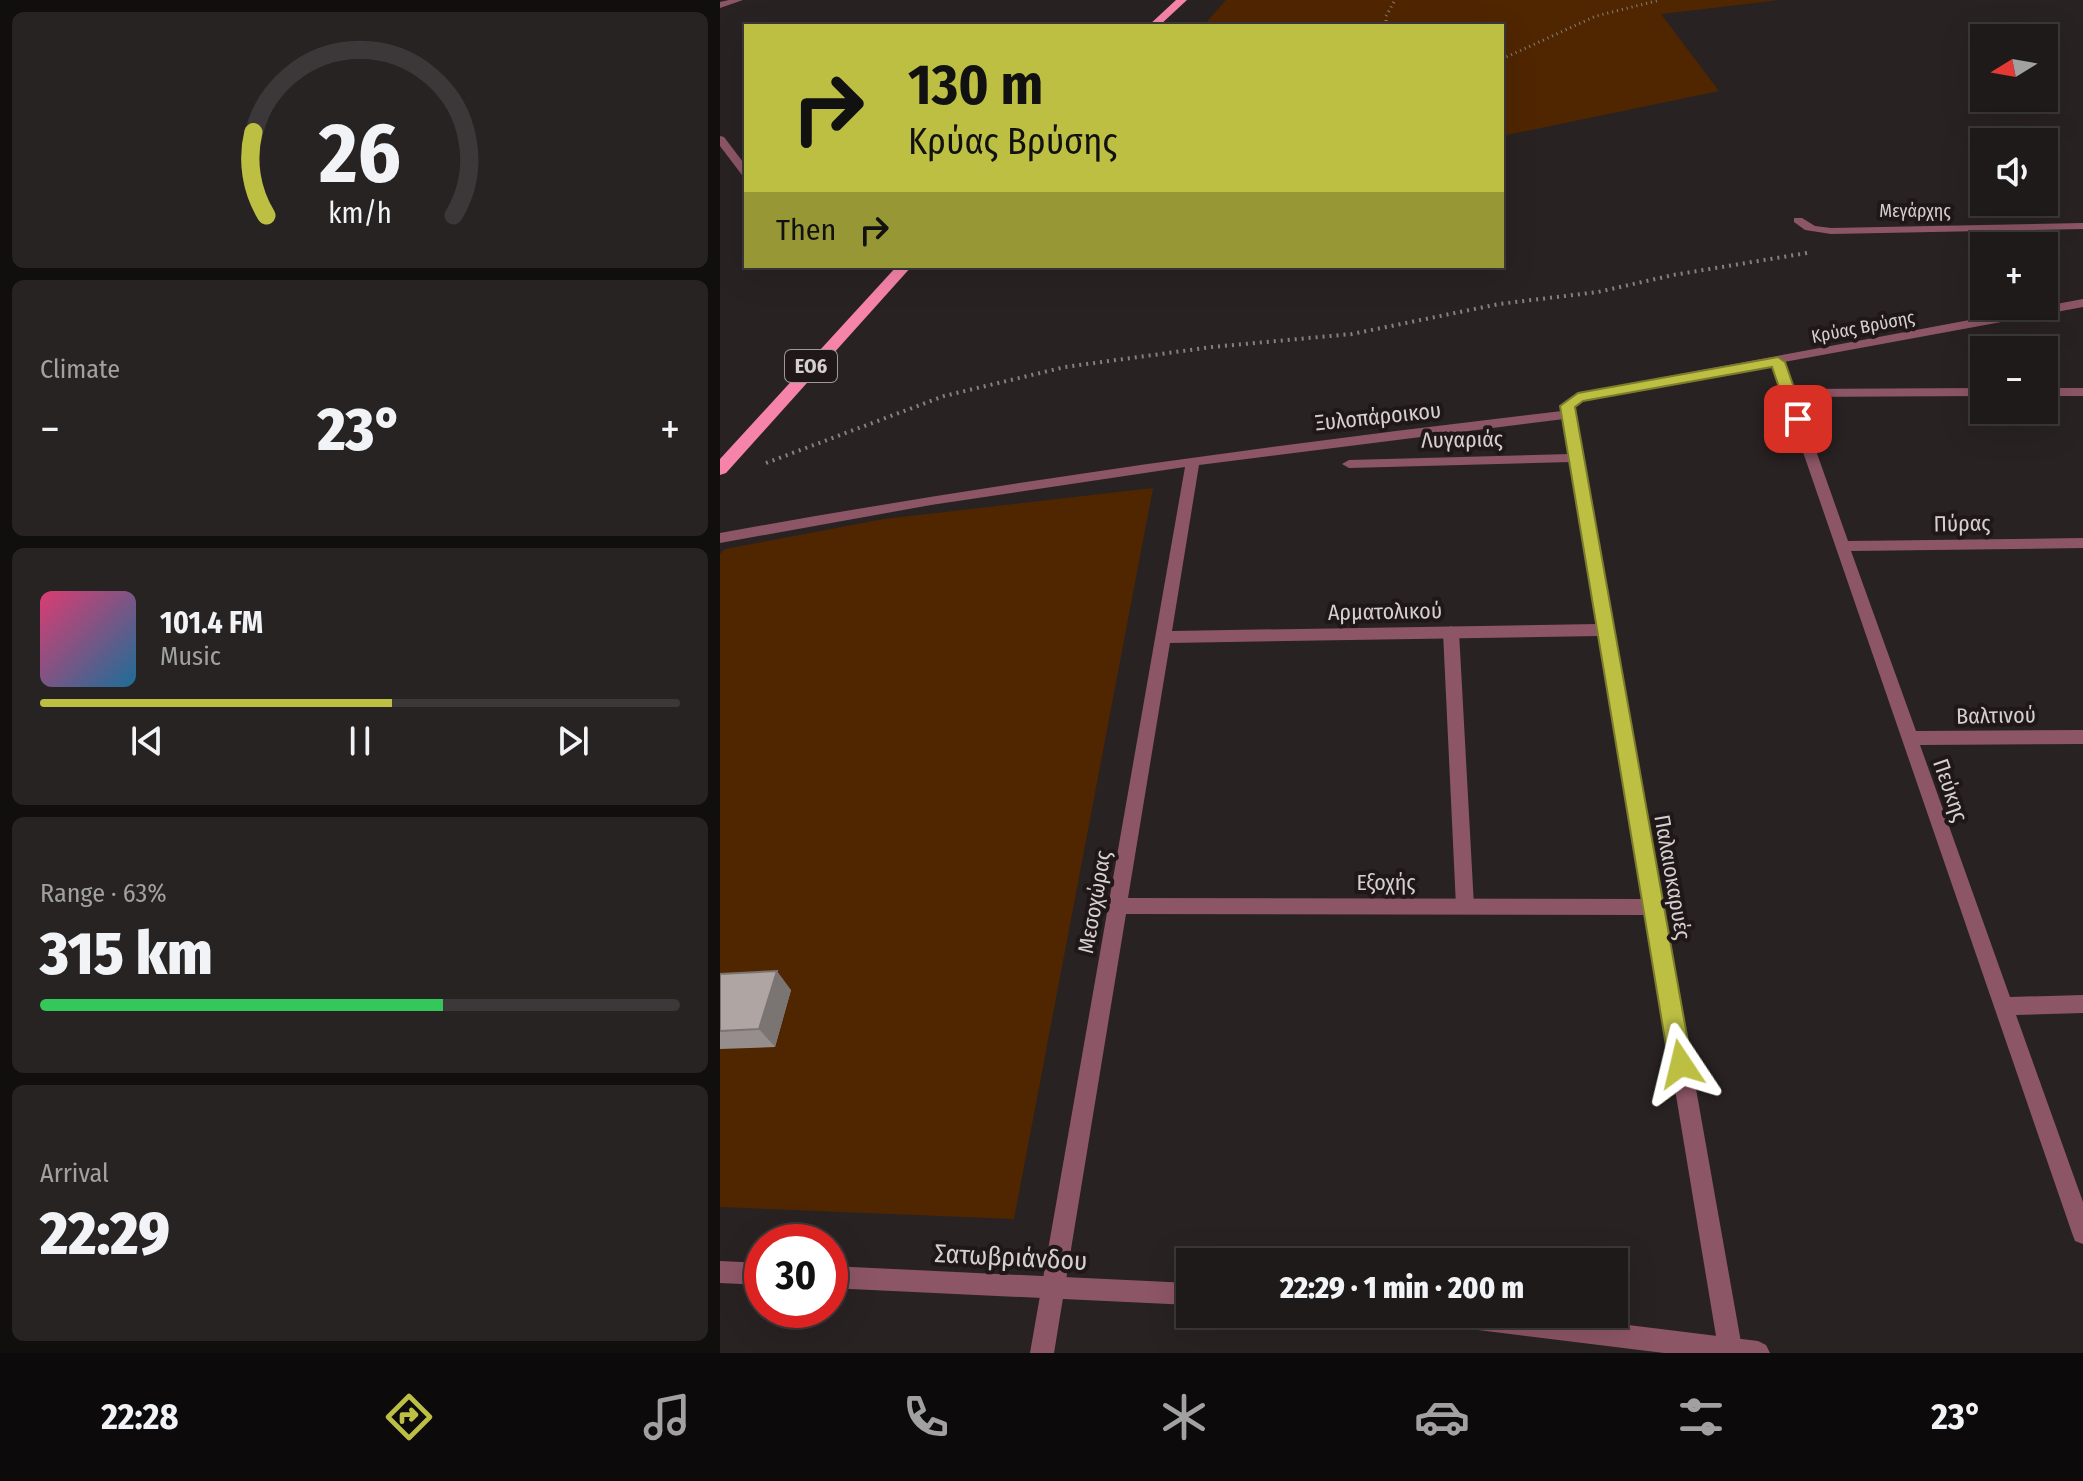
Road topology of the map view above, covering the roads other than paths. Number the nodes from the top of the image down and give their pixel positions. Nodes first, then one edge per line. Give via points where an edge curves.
1 (739, 0) edge
2 (1182, 0) edge
3 (720, 5) edge
4 (1155, 24) edge
5 (720, 139) edge
6 (744, 170) edge
7 (1798, 220) dead end
8 (2083, 226) edge
9 (903, 268) edge
10 (2083, 303) edge
11 (1778, 362) junction
12 (1970, 392) edge
13 (2058, 392) edge
14 (2083, 392) edge
15 (1789, 393) junction
16 (1567, 415) junction
17 (1576, 458) junction
18 (1193, 460) junction
19 (1349, 464) dead end
20 (720, 469) edge
21 (720, 538) edge
22 (2083, 543) edge
23 (1843, 546) junction
24 (1607, 630) junction
25 (1451, 632) junction
26 (1164, 637) junction
27 (2083, 737) edge
28 (1909, 738) junction
29 (1118, 906) junction
30 (1465, 906) junction
31 (1653, 907) junction
32 (2083, 1004) edge
33 (2004, 1006) junction
34 (2083, 1233) edge
35 (720, 1272) edge
36 (744, 1273) edge
37 (848, 1278) edge
38 (1053, 1287) junction
39 (1176, 1293) edge
40 (1563, 1328) edge
41 (1730, 1348) junction
42 (1042, 1353) edge
43 (1758, 1353) edge

1 - 3 street
2 - 4 main road
5 - 6 street
7 - 8 street, Μεγάρχης via 1831,231
9 - 20 main road, ΕΟ6
10 - 11 street, Κρύας Βρύσης
11 - 15 street, Πεύκης
11 - 16 street, Κρύας Βρύσης via 1573,399
12 - 15 street
13 - 14 street
15 - 23 street, Πεύκης
16 - 17 street, Παλαιοκαρυές
16 - 18 street, Ξυλοπάροικου
17 - 19 street, Λυγαριάς
17 - 24 street, Παλαιοκαρυές
18 - 21 street, Ξυλοπάροικου via 877,508
18 - 26 street, Μεσοχώρας
22 - 23 street, Πύρας
23 - 28 street, Πεύκης
24 - 25 street, Αρματολικού
24 - 31 street, Παλαιοκαρυές
25 - 26 street, Αρματολικού
25 - 30 street
26 - 29 street, Μεσοχώρας
27 - 28 street, Βαλτινού
28 - 33 street, Πεύκης
29 - 30 street, Εξοχής
29 - 38 street, Μεσοχώρας
30 - 31 street, Εξοχής
31 - 41 street, Παλαιοκαρυές
32 - 33 street
33 - 34 street, Πεύκης
35 - 36 street
37 - 38 street, Σατωβριάνδου
38 - 39 street, Σατωβριάνδου
38 - 42 street, Μεσοχώρας
40 - 41 street
41 - 43 street

